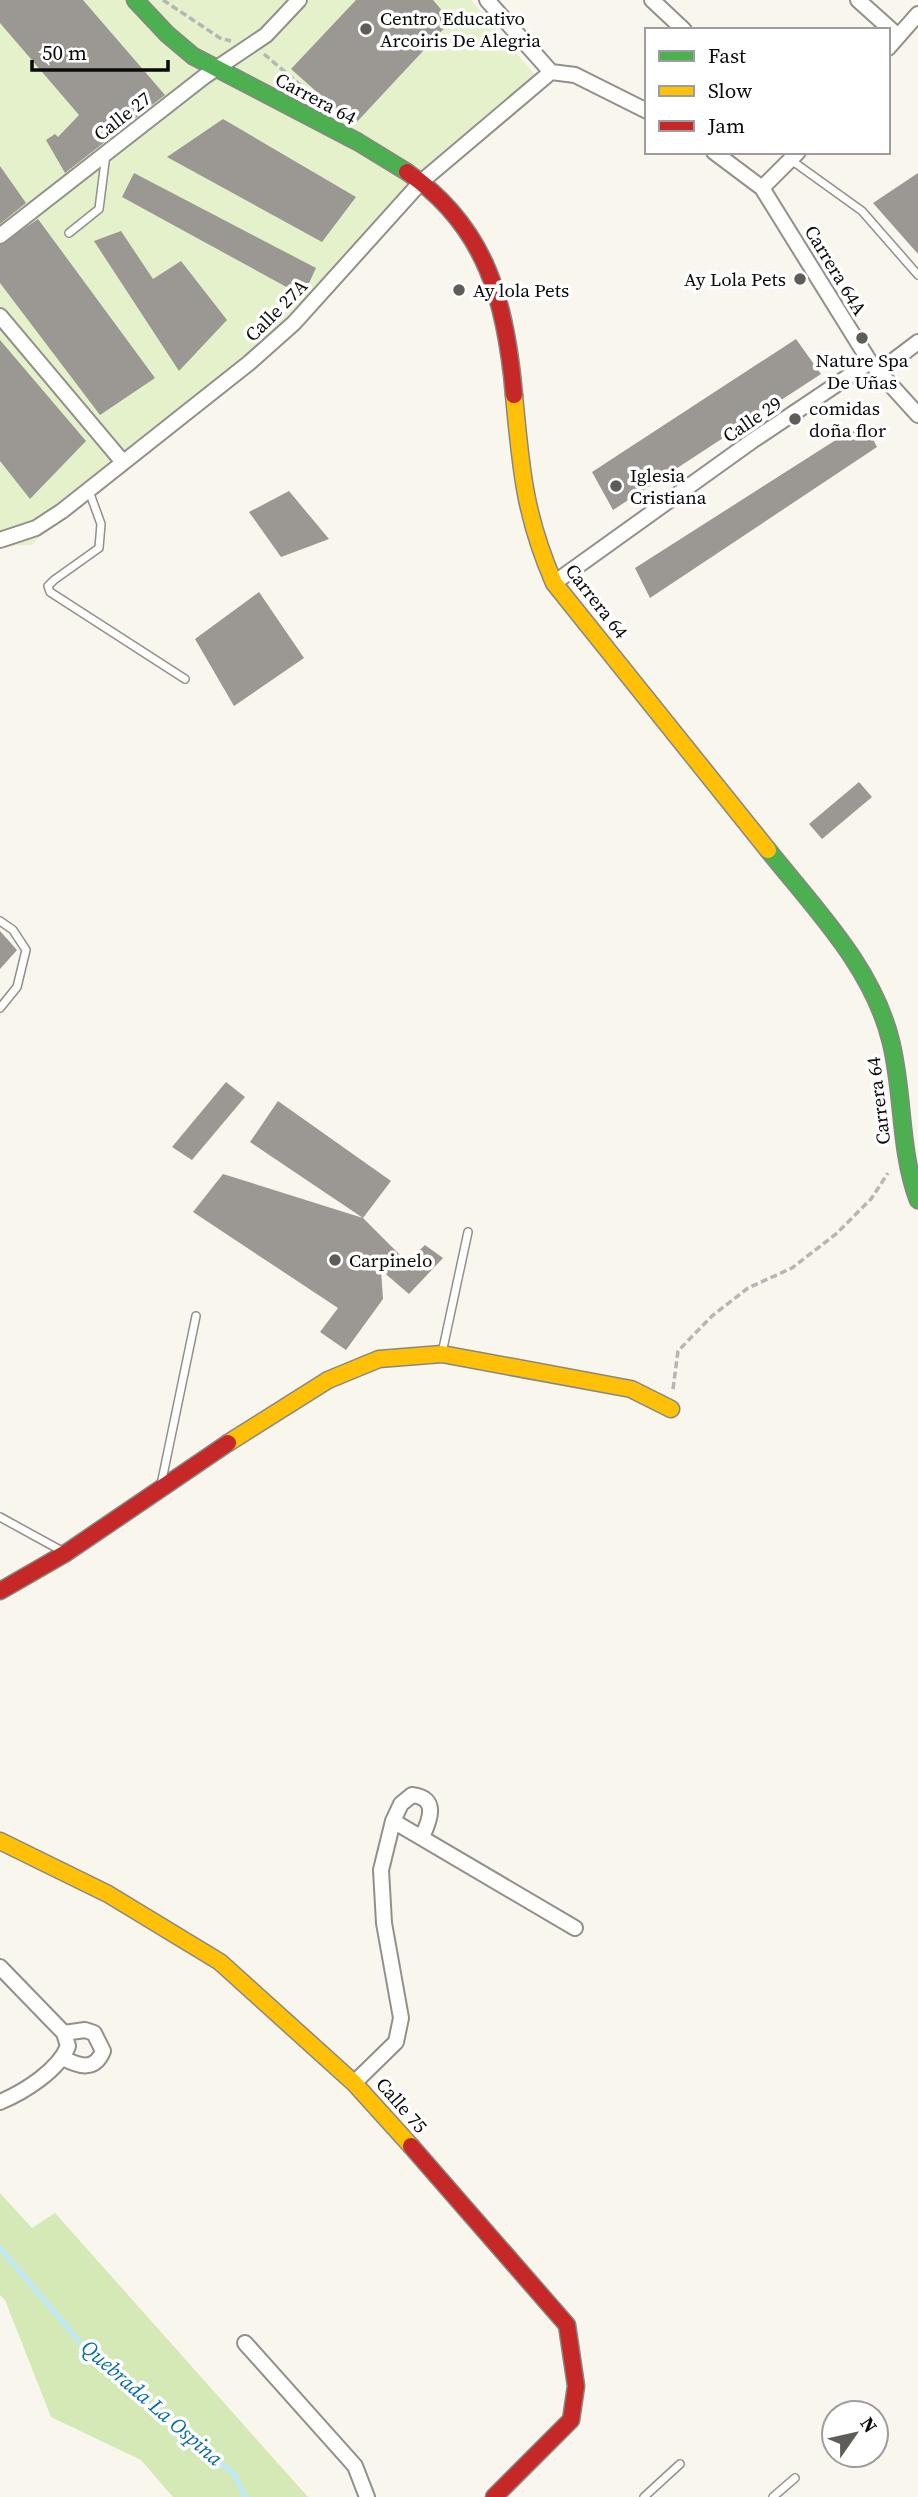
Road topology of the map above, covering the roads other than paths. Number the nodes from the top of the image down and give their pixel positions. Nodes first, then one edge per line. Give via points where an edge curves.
1 (135, 0) edge
2 (299, 0) edge
3 (486, 0) edge
4 (652, 0) edge
5 (858, 0) edge
6 (918, 14) edge
7 (682, 28) edge
8 (881, 28) edge
9 (893, 42) edge
10 (218, 69) junction
11 (551, 72) junction
12 (645, 110) edge
13 (106, 153) junction
14 (717, 154) edge
15 (794, 156) edge
16 (421, 182) junction
17 (762, 188) junction
18 (69, 233) dead end
19 (0, 236) edge
20 (918, 275) edge
21 (0, 316) edge
22 (918, 342) edge
23 (876, 366) junction
24 (918, 415) edge
25 (122, 461) junction
26 (89, 491) junction
27 (0, 540) edge
28 (554, 583) junction
29 (185, 679) dead end
30 (0, 920) edge
31 (0, 1008) edge
32 (918, 1200) edge
33 (468, 1231) dead end
34 (196, 1315) dead end
35 (442, 1354) junction
36 (671, 1409) road end
37 (160, 1487) junction
38 (0, 1517) edge
39 (66, 1553) junction
40 (0, 1591) edge
41 (393, 1821) junction
42 (422, 1837) junction
43 (0, 1841) edge
44 (575, 1928) dead end
45 (0, 1967) edge
46 (64, 2033) junction
47 (63, 2058) junction
48 (354, 2083) junction
49 (0, 2102) edge
50 (246, 2343) dead end
51 (680, 2464) dead end
52 (794, 2478) dead end
53 (367, 2497) edge
54 (495, 2497) edge
55 (644, 2497) edge
56 (773, 2497) edge

1 - 10 street, Carrera 64 via 188,52
2 - 10 street, Calle 27 via 266,35
3 - 11 street
4 - 7 street
5 - 8 street
6 - 9 street
10 - 13 street, Calle 27
10 - 16 street, Carrera 64
11 - 12 street via 575,75
11 - 16 street, Calle 27A
13 - 18 lane via 99,209
13 - 19 street, Calle 27
14 - 17 street, Carrera 64A
15 - 17 street
15 - 20 lane via 862,211
16 - 25 street, Calle 27A via 294,323
16 - 28 street, Carrera 64 via 464,225 495,284 507,320 528,524
17 - 23 street, Carrera 64A
21 - 25 street
22 - 23 street, Calle 29
23 - 24 street, Carrera 64A
23 - 28 street, Calle 29 via 752,441
25 - 26 street, Calle 27A
26 - 27 street, Calle 27A via 36,528
26 - 29 lane via 101,524 99,548 54,580 48,586 50,592
28 - 32 street, Carrera 64 via 848,950 873,992 892,1042 904,1147
30 - 31 lane via 26,950 17,987
33 - 35 lane
34 - 37 lane
35 - 36 street via 631,1389
35 - 37 street via 379,1359 328,1380
37 - 39 street
38 - 39 lane
39 - 40 street
41 - 42 street
41 - 42 street via 405,1799 412,1795 427,1800 431,1814
41 - 48 street via 381,1870 384,1923 401,2018 396,2042
42 - 44 street
43 - 48 street, Calle 75 via 108,1894 220,1962
45 - 46 street
46 - 47 street via 68,2046
46 - 47 street via 94,2033 103,2051 91,2066
47 - 49 street
48 - 54 street, Calle 75 via 567,2325 576,2386 571,2420
50 - 53 street via 355,2466
51 - 55 lane
52 - 56 lane

